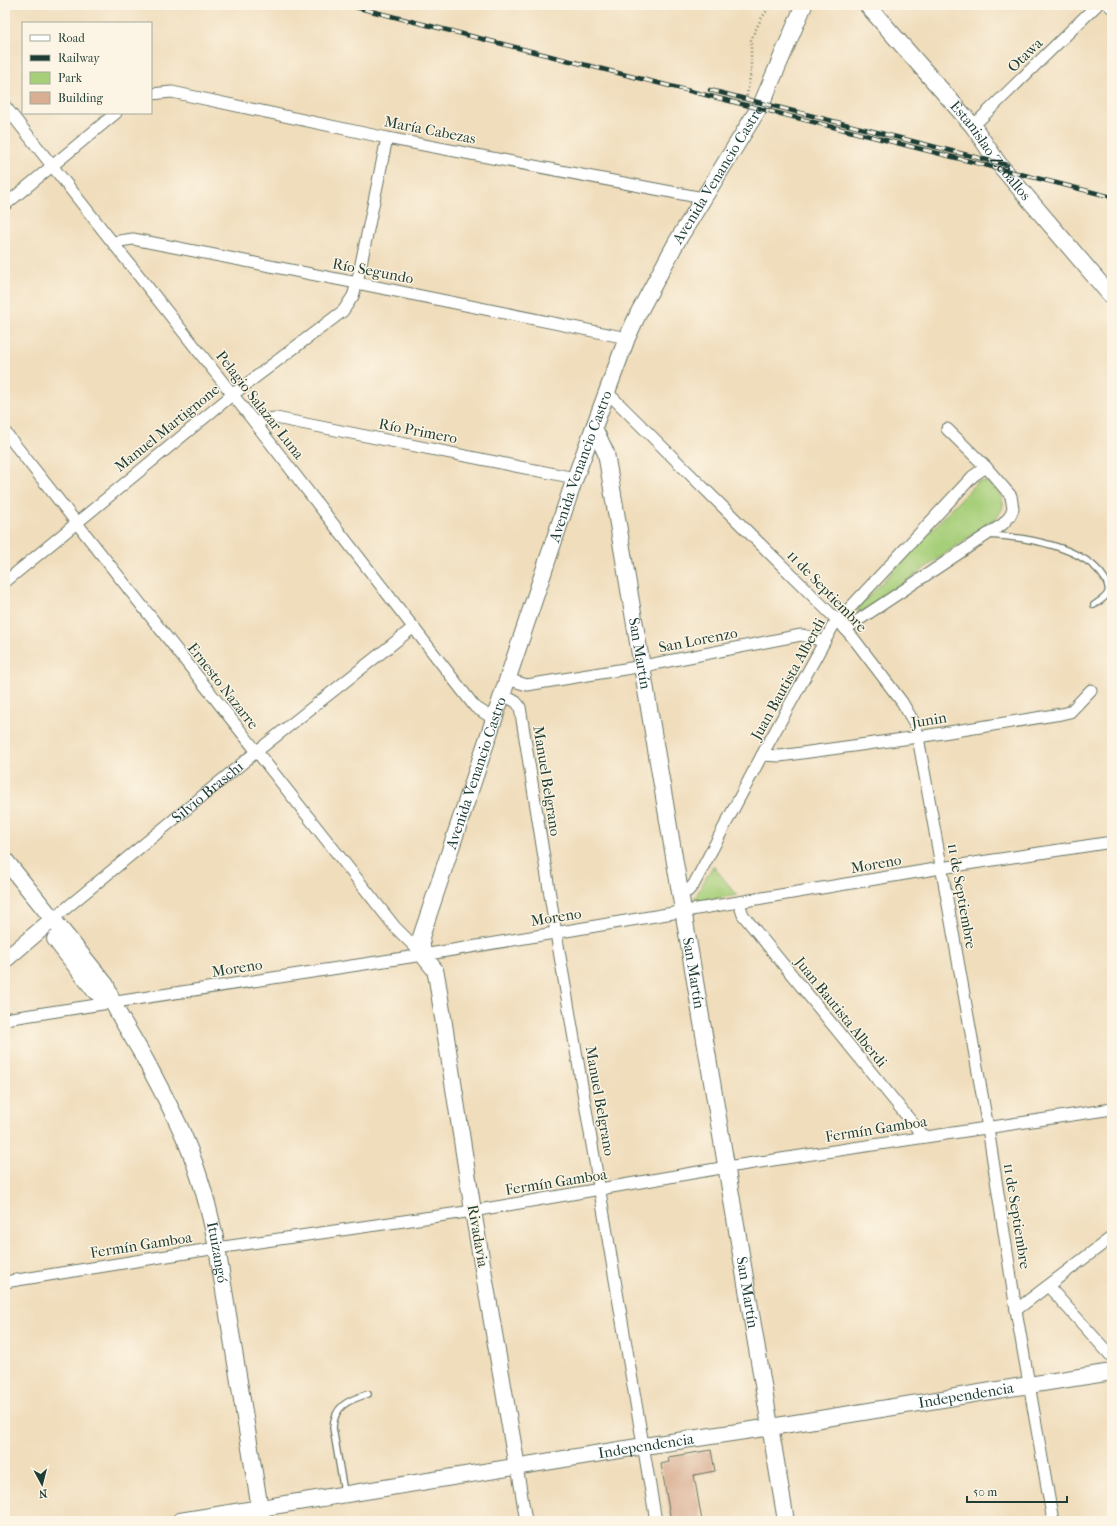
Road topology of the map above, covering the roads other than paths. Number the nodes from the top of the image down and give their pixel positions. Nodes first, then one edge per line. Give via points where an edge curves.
1 (804, 5) edge
2 (867, 5) edge
3 (1098, 5) edge
4 (1109, 5) edge
5 (1112, 8) edge
6 (152, 94) edge
7 (5, 106) edge
8 (115, 114) edge
9 (973, 126) junction
10 (387, 138) junction
11 (52, 166) junction
12 (703, 198) junction
13 (5, 205) edge
14 (113, 242) junction
15 (357, 283) junction
16 (1112, 297) edge
17 (627, 338) junction
18 (607, 392) junction
19 (232, 395) junction
20 (255, 423) junction
21 (594, 428) junction
22 (947, 429) dead end
23 (5, 432) edge
24 (986, 468) junction
25 (575, 478) junction
26 (76, 522) junction
27 (986, 535) junction
28 (5, 582) edge
29 (1094, 605) dead end
30 (841, 625) junction
31 (414, 627) junction
32 (823, 642) junction
33 (643, 666) junction
34 (505, 687) junction
35 (1091, 690) dead end
36 (494, 719) junction
37 (918, 737) junction
38 (256, 752) junction
39 (762, 755) junction
40 (1112, 842) edge
41 (5, 860) edge
42 (942, 868) junction
43 (5, 876) edge
44 (681, 893) junction
45 (739, 903) junction
46 (684, 911) junction
47 (49, 922) junction
48 (556, 933) junction
49 (423, 955) junction
50 (5, 960) edge
51 (112, 1003) junction
52 (5, 1019) edge
53 (1112, 1109) edge
54 (988, 1128) junction
55 (924, 1137) junction
56 (727, 1167) junction
57 (600, 1190) junction
58 (473, 1211) junction
59 (1112, 1237) edge
60 (217, 1248) junction
61 (5, 1282) edge
62 (1049, 1287) junction
63 (1016, 1310) junction
64 (1112, 1357) edge
65 (1112, 1372) edge
66 (1028, 1385) junction
67 (368, 1394) dead end
68 (771, 1427) junction
69 (644, 1446) junction
70 (517, 1466) junction
71 (344, 1495) junction
72 (261, 1515) edge
73 (180, 1521) edge
74 (526, 1521) edge
75 (656, 1521) edge
76 (786, 1521) edge
77 (1053, 1521) edge

1 - 12 street, Avenida Venancio Castro via 762,103
2 - 9 street, Estanislao Zeballos
3 - 9 street, Otawa
4 - 5 street
6 - 10 street, María Cabezas via 172,92
7 - 11 street, Pelagio Salazar Luna
8 - 11 street
9 - 16 street, Estanislao Zeballos via 998,163
10 - 12 street, María Cabezas
10 - 15 street, Manuel Martignone
11 - 13 street
11 - 14 street, Pelagio Salazar Luna
12 - 17 street, Avenida Venancio Castro via 676,243
14 - 15 street, Río Segundo via 133,239
14 - 19 street, Pelagio Salazar Luna
15 - 17 street, Río Segundo
15 - 19 street, Manuel Martignone via 353,296 343,311
17 - 18 street, Avenida Venancio Castro
18 - 21 street, Avenida Venancio Castro
18 - 30 street, 11 de Septiembre
19 - 20 street, Pelagio Salazar Luna
19 - 26 street, Manuel Martignone
20 - 25 street, Río Primero via 276,418
20 - 31 street, Pelagio Salazar Luna
21 - 25 street, Avenida Venancio Castro
21 - 33 street, San Martín via 606,453
22 - 24 street
23 - 26 street, Ernesto Nazarre
24 - 27 street, Juan Bautista Alberdi via 1011,496 1013,509 1003,524
24 - 30 street, Juan Bautista Alberdi via 973,476
25 - 34 street, Avenida Venancio Castro
26 - 28 street, Manuel Martignone
26 - 38 street, Ernesto Nazarre
27 - 29 lane via 1039,542 1074,553 1100,573 1108,586 1106,597
27 - 30 street, Juan Bautista Alberdi
30 - 32 street, Juan Bautista Alberdi
30 - 37 street, 11 de Septiembre via 902,702 916,726
31 - 36 street, Pelagio Salazar Luna via 475,707
31 - 38 street, Silvio Braschi
32 - 33 street, San Lorenzo via 801,635
32 - 39 street, Juan Bautista Alberdi
33 - 34 street, San Lorenzo
33 - 44 street, San Martín
34 - 36 street, Avenida Venancio Castro
34 - 48 street, Manuel Belgrano via 520,707
35 - 37 street, Junin via 1070,712
36 - 49 street, Avenida Venancio Castro via 423,930
37 - 39 street, Junin via 780,756
37 - 42 street, 11 de Septiembre
38 - 47 street, Silvio Braschi
38 - 49 street, Ernesto Nazarre via 395,927
39 - 44 street, Juan Bautista Alberdi via 694,884 688,891
40 - 42 street, Moreno
41 - 47 street
42 - 45 street, Moreno
42 - 54 street, 11 de Septiembre
43 - 47 street
44 - 46 street, San Martín
45 - 46 street, Moreno
45 - 55 street, Juan Bautista Alberdi via 743,916
46 - 48 street, Moreno
46 - 56 street, San Martín
47 - 50 street, Silvio Braschi
47 - 51 street, Ituizangó via 106,985
48 - 49 street, Moreno
48 - 57 street, Manuel Belgrano
49 - 51 street, Moreno
49 - 58 street, Rivadavia via 435,970 437,979
51 - 52 street, Moreno
51 - 60 street, Ituizangó via 144,1056 185,1138 208,1209
53 - 54 street, Fermín Gamboa
54 - 55 street, Fermín Gamboa
54 - 63 street, 11 de Septiembre
55 - 56 street, Fermín Gamboa
56 - 57 street, Fermín Gamboa
56 - 68 street, San Martín
57 - 58 street, Fermín Gamboa
57 - 69 street, Manuel Belgrano
58 - 60 street, Fermín Gamboa
58 - 70 street, Rivadavia
59 - 62 street
60 - 61 street, Fermín Gamboa
60 - 72 street, Ituizangó
62 - 63 street
62 - 64 street
63 - 66 street, 11 de Septiembre
65 - 66 street, Independencia
66 - 68 street, Independencia
66 - 77 street, 11 de Septiembre
67 - 71 lane via 348,1401 334,1418 333,1428
68 - 69 street, Independencia
68 - 76 street, San Martín
69 - 70 street, Independencia
69 - 75 street, Manuel Belgrano
70 - 71 street, Independencia
70 - 74 street, Rivadavia
71 - 72 street, Independencia
72 - 73 street, Independencia

